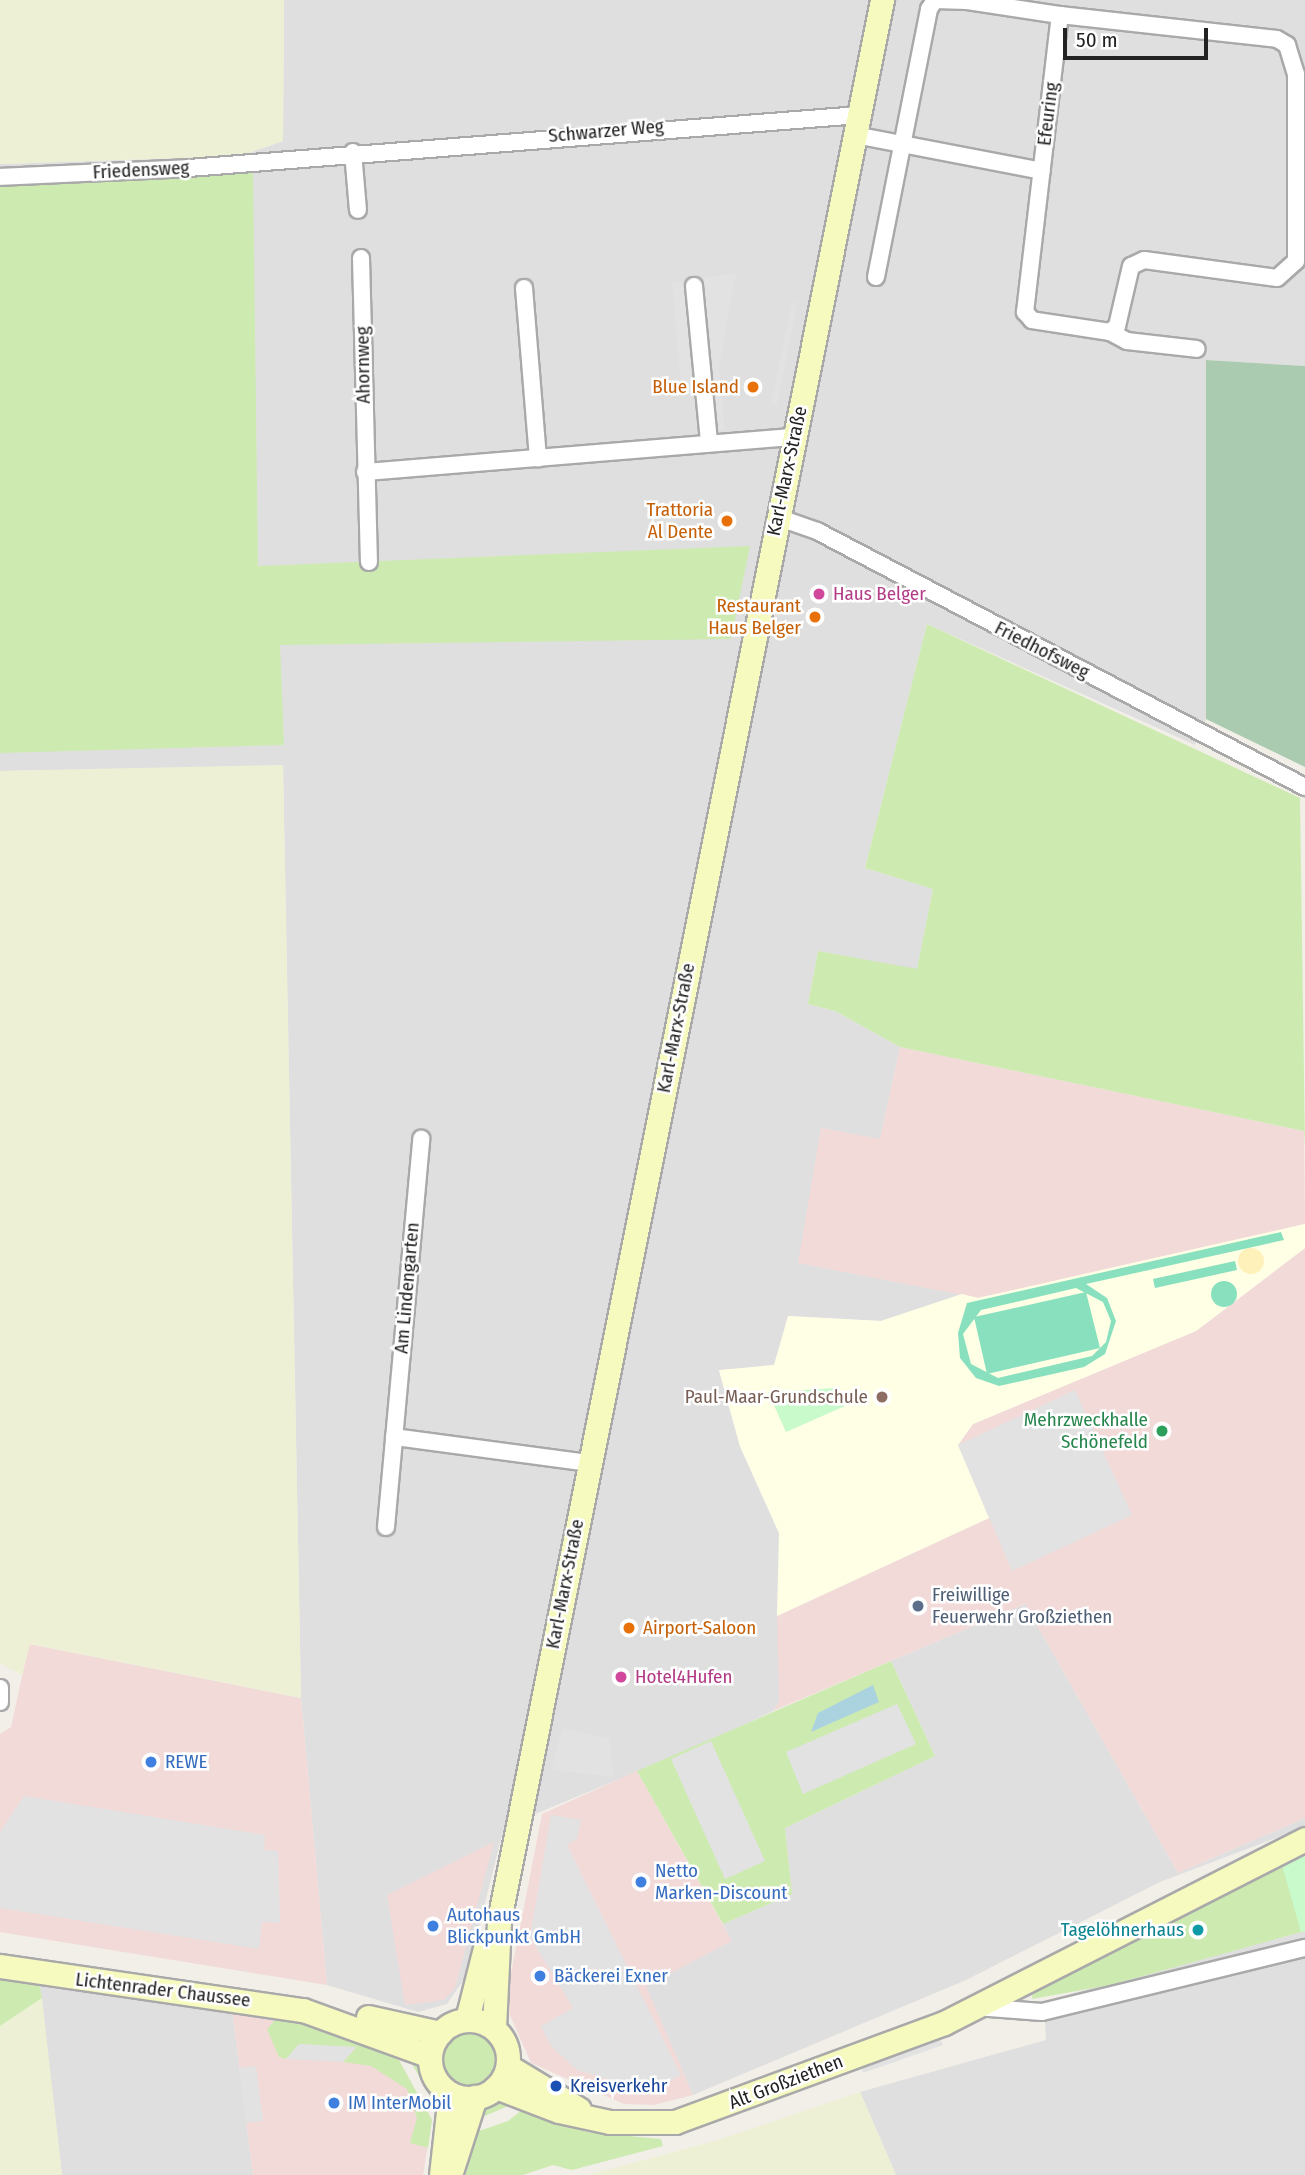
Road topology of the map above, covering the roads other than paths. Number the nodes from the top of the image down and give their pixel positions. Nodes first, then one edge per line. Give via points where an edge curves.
1 (882, 0) edge
2 (1060, 15) junction
3 (858, 125) junction
4 (903, 144) junction
5 (352, 152) junction
6 (282, 158) joint
7 (1042, 171) junction
8 (0, 177) edge
9 (358, 210) dead end
10 (361, 258) dead end
11 (876, 277) dead end
12 (694, 286) dead end
13 (524, 288) dead end
14 (1110, 332) junction
15 (1197, 349) dead end
16 (793, 437) junction
17 (709, 441) junction
18 (538, 458) junction
19 (365, 472) junction
20 (777, 517) junction
21 (369, 562) dead end
22 (1305, 787) edge
23 (421, 1139) dead end
24 (394, 1437) junction
25 (589, 1463) junction
26 (386, 1527) dead end
27 (0, 1688) edge
28 (0, 1702) edge
29 (1305, 1839) edge
30 (499, 1920) junction
31 (1305, 1948) edge
32 (0, 1966) edge
33 (976, 2007) junction
34 (326, 2015) junction
35 (467, 2019) junction
36 (494, 2028) junction
37 (439, 2033) junction
38 (430, 2056) junction
39 (508, 2066) junction
40 (496, 2087) junction
41 (450, 2093) junction
42 (475, 2097) junction
43 (590, 2117) junction
44 (441, 2175) edge
45 (450, 2175) edge

1 - 3 main road, Karl-Marx-Straße
2 - 4 street via 935,0
2 - 7 street, Efeuring
2 - 14 street via 1277,39 1293,55 1296,74 1296,261 1277,278 1144,260 1131,266 1117,326
3 - 4 street
3 - 5 street, Schwarzer Weg
3 - 16 main road, Karl-Marx-Straße
4 - 7 street
4 - 11 street
5 - 6 street, Schwarzer Weg
5 - 9 street
6 - 8 street, Friedensweg
7 - 14 street, Efeuring via 1026,312 1032,320
10 - 19 street, Ahornweg
12 - 17 street
13 - 18 street
14 - 15 street, Efeuring via 1127,341
16 - 17 street
16 - 20 main road, Karl-Marx-Straße
17 - 18 street
18 - 19 street
19 - 21 street, Ahornweg
20 - 22 street, Friedhofsweg via 817,531
20 - 25 main road, Karl-Marx-Straße
23 - 24 street, Am Lindengarten
24 - 25 street
24 - 26 street, Am Lindengarten
25 - 30 main road, Karl-Marx-Straße
27 - 28 street
29 - 33 main road, Alt Großziethen
30 - 35 main road, Karl-Marx-Straße
30 - 36 main road, Karl-Marx-Straße
31 - 33 street, Alt Großziethen via 1042,2012
32 - 34 main road, Lichtenrader Chaussee
33 - 43 main road, Alt Großziethen via 675,2122 628,2124
34 - 37 main road, Lichtenrader Chaussee via 375,2017
34 - 38 main road, Lichtenrader Chaussee
35 - 36 main road
35 - 37 main road
36 - 39 main road via 506,2046
37 - 38 main road
38 - 41 main road via 435,2077
39 - 40 main road
39 - 43 main road, Alt Großziethen
40 - 42 main road
40 - 43 main road, Alt Großziethen
41 - 42 main road
41 - 44 main road
42 - 45 main road

